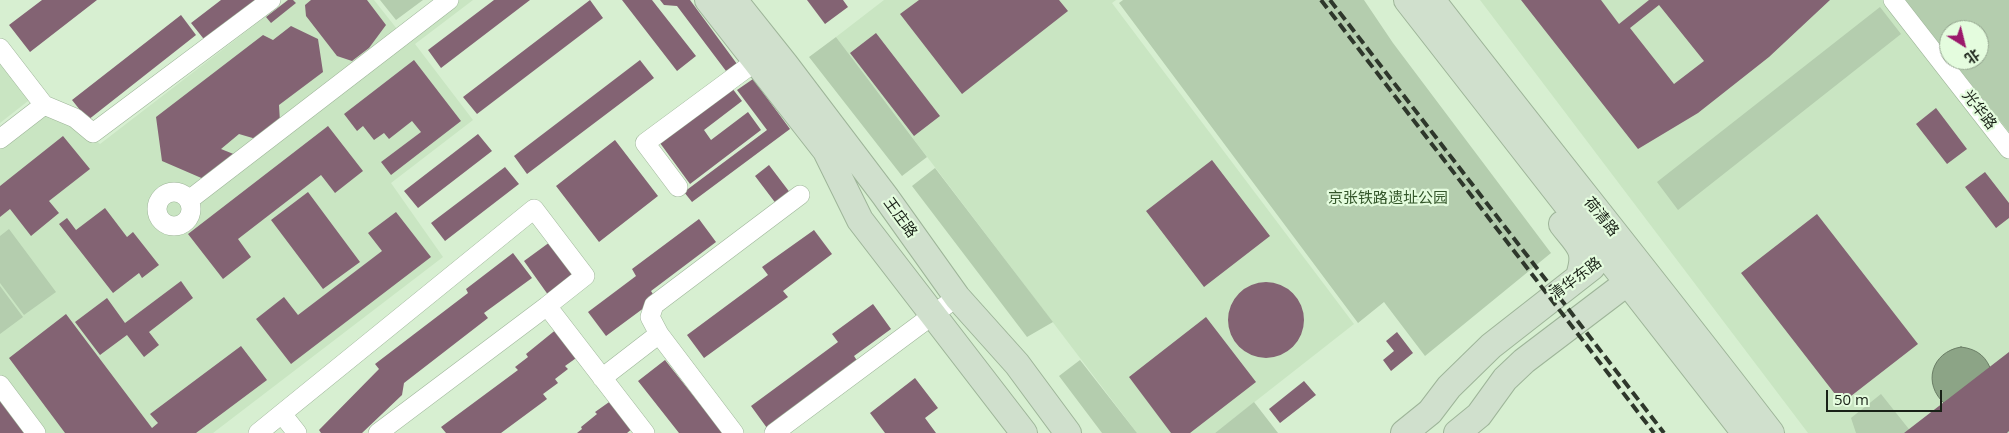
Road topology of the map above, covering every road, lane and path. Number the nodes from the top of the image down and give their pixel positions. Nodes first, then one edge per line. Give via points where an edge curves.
1 (271, 0) edge
2 (449, 0) edge
3 (708, 0) edge
4 (734, 0) edge
5 (1392, 0) edge
6 (1407, 0) edge
7 (1432, 0) edge
8 (1893, 0) edge
9 (0, 48) edge
10 (756, 61) junction
11 (44, 105) junction
12 (0, 139) edge
13 (2009, 149) edge
14 (678, 187) dead end
15 (800, 195) dead end
16 (189, 200) dead end
17 (1608, 255) junction
18 (1631, 270) junction
19 (1579, 276) junction
20 (957, 298) junction
21 (547, 306) junction
22 (933, 316) junction
23 (659, 334) junction
24 (602, 378) junction
25 (0, 385) edge
26 (282, 414) junction
27 (36, 433) edge
28 (258, 433) edge
29 (297, 433) edge
30 (378, 433) edge
31 (644, 433) edge
32 (734, 433) edge
33 (774, 433) edge
34 (1024, 433) edge
35 (1068, 433) edge
36 (1404, 433) edge
37 (1457, 433) edge
38 (1745, 433) edge
39 (1771, 433) edge

1 - 11 street via 93,133 75,118
2 - 16 street
3 - 10 main road
4 - 20 main road, 王庄路 via 861,165
5 - 19 main road via 1475,114 1581,249 1584,261
6 - 17 main road, 荷清路
7 - 18 main road, 荷清路
8 - 13 street, 光华路
9 - 11 street
10 - 14 street via 645,143
10 - 22 main road via 826,151 860,220
11 - 12 street
15 - 23 street via 654,305 650,317
17 - 18 main road, 清华东路
17 - 19 main road, 清华东路
18 - 37 main road via 1524,360 1505,379 1479,415
18 - 38 main road, 荷清路
18 - 39 main road, 荷清路 via 1656,284
19 - 36 main road, 清华东路 via 1491,346 1449,387 1430,412
20 - 22 street
20 - 35 main road, 王庄路 via 1017,364
21 - 24 street
21 - 26 street via 585,276 534,209
21 - 30 street
22 - 33 street
22 - 34 main road
23 - 24 street
23 - 32 street
24 - 31 street
25 - 27 street
26 - 28 street
26 - 29 street

